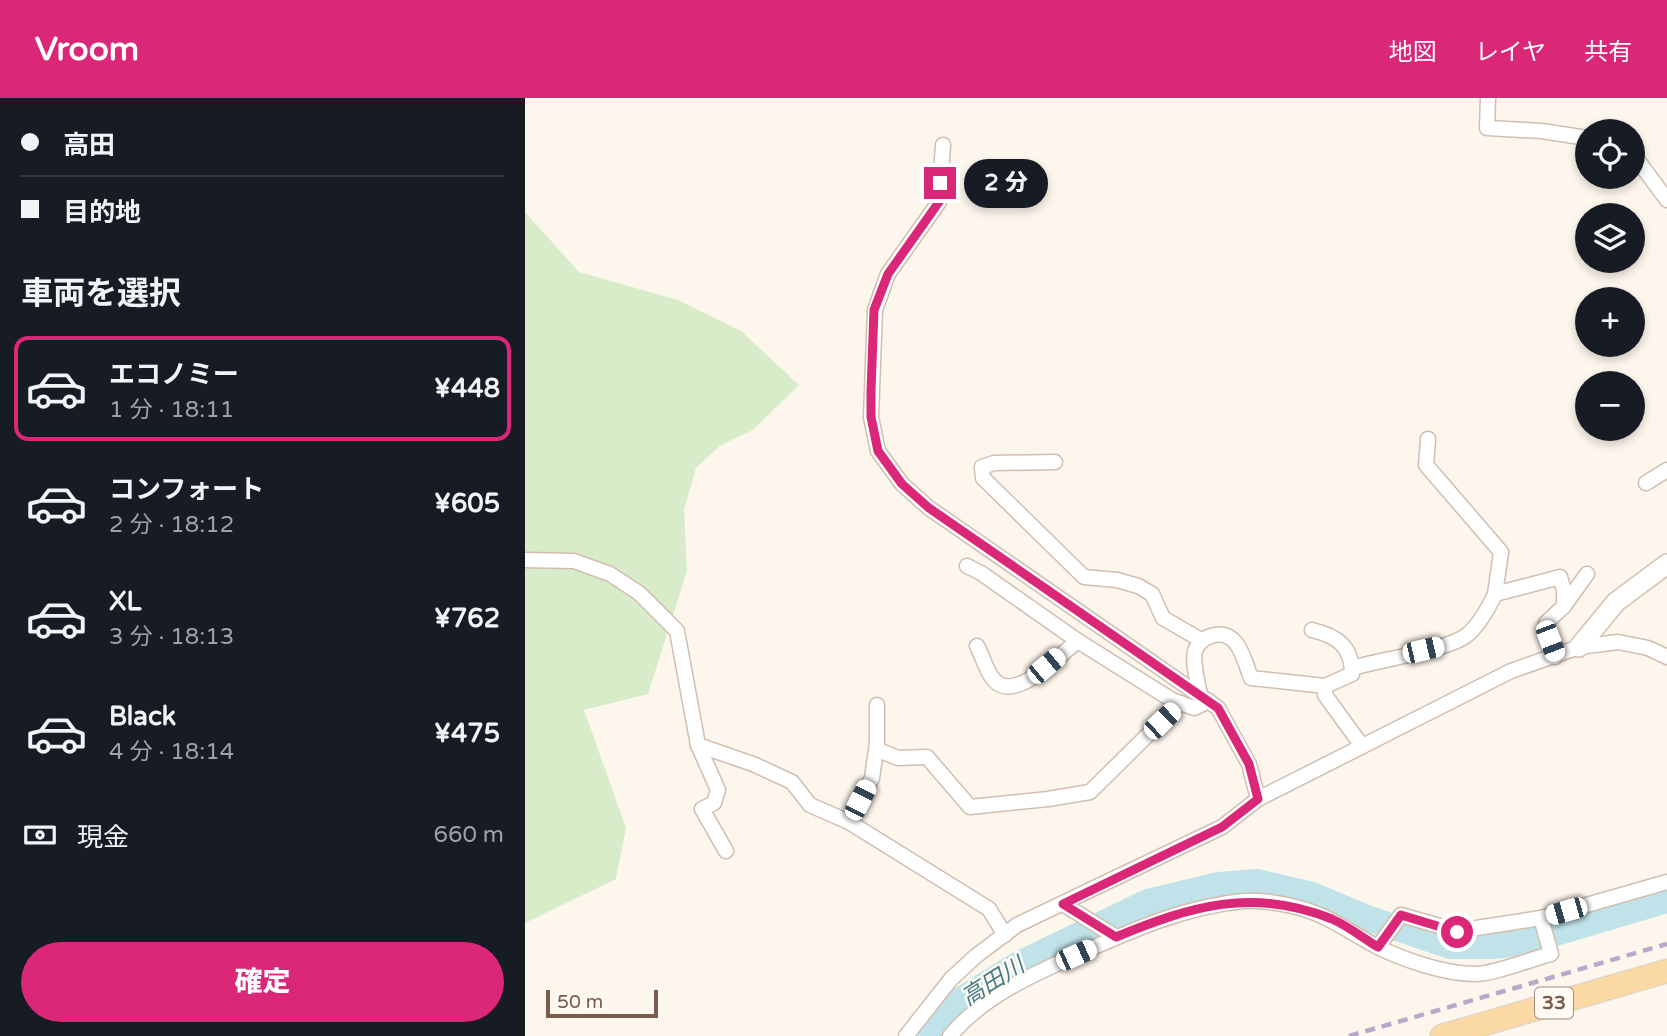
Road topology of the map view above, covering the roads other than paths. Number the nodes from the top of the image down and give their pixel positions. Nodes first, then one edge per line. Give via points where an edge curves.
1 (1487, 98) edge
2 (1575, 136) edge
3 (943, 145) dead end
4 (1645, 170) edge
5 (1667, 200) edge
6 (1428, 439) dead end
7 (1055, 462) dead end
8 (1667, 470) edge
9 (1646, 483) dead end
10 (525, 560) edge
11 (1667, 564) edge
12 (967, 566) dead end
13 (1587, 575) dead end
14 (1495, 594) junction
15 (1565, 606) junction
16 (1312, 630) dead end
17 (1201, 640) junction
18 (1078, 641) junction
19 (977, 646) dead end
20 (1579, 647) junction
21 (1555, 657) junction
22 (1667, 657) edge
23 (1352, 668) junction
24 (1325, 686) junction
25 (1205, 698) junction
26 (1180, 703) junction
27 (877, 705) dead end
28 (698, 744) junction
29 (1362, 746) junction
30 (876, 749) junction
31 (1258, 799) junction
32 (849, 822) junction
33 (726, 851) dead end
34 (1667, 882) edge
35 (1063, 904) junction
36 (1541, 918) junction
37 (1005, 935) junction
38 (1116, 937) junction
39 (1378, 947) junction
40 (1667, 971) edge
41 (906, 1036) edge
42 (950, 1036) edge
43 (1442, 1036) edge

1 - 2 street via 1487,128
3 - 25 street via 939,202 888,274 874,310 871,417 878,451 902,484 929,508
4 - 5 street
6 - 14 street via 1426,465 1501,552
7 - 17 street via 993,463 982,467 983,478 1084,577 1138,586 1152,594 1163,618
8 - 9 street
10 - 28 street via 573,561 610,574 639,593 677,631
11 - 20 street via 1616,602
12 - 18 street
13 - 15 street
14 - 15 street via 1560,577
14 - 23 street via 1466,636
15 - 21 street via 1546,623
16 - 23 street via 1342,644 1352,658
17 - 24 street via 1214,634 1234,639 1251,678
17 - 25 street via 1195,651
18 - 19 street via 1031,680 1014,688 992,678
18 - 26 street
20 - 21 street
20 - 22 street via 1618,642
21 - 29 street via 1511,671
23 - 24 street via 1352,674
24 - 29 street via 1325,695
25 - 26 street via 1194,708
25 - 31 street via 1218,708 1249,764
26 - 30 street via 1090,792 1048,799 971,807 927,757 898,758
27 - 30 street
28 - 32 street via 792,782 810,805
28 - 33 street via 717,790 714,803 702,809
29 - 31 street
30 - 32 street via 872,778
31 - 35 street via 1222,827
32 - 37 street via 989,909
34 - 36 street
35 - 37 street
35 - 38 street
36 - 39 street via 1457,932 1401,915
36 - 39 street via 1552,954 1476,974 1441,970
37 - 41 street via 951,979
38 - 39 street via 1157,920 1247,901 1292,906 1333,920
38 - 42 street via 996,996
40 - 43 main road, 33

